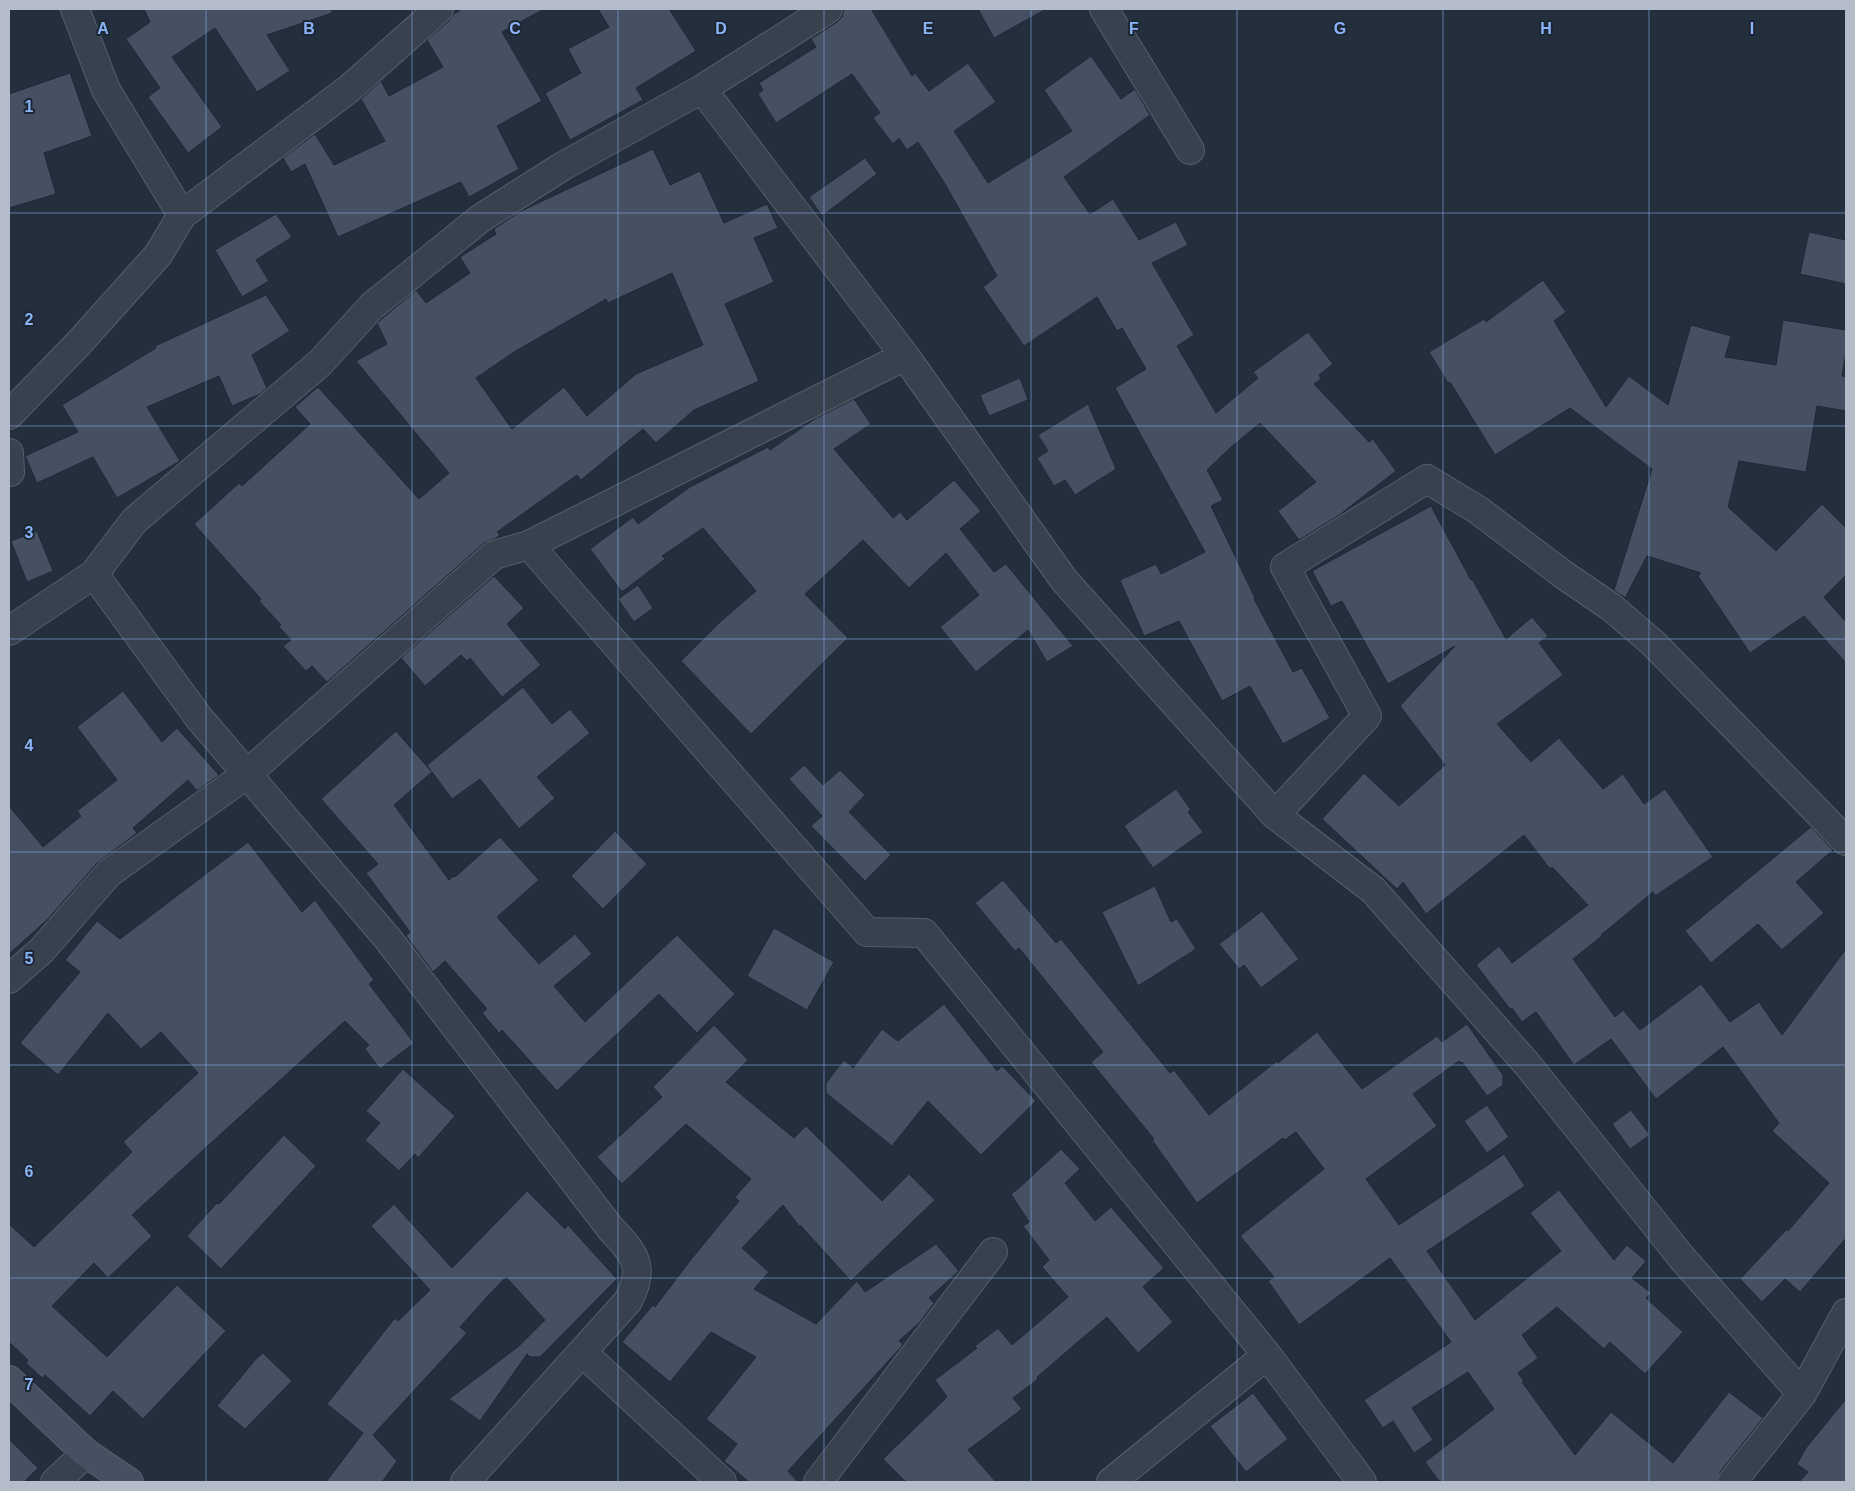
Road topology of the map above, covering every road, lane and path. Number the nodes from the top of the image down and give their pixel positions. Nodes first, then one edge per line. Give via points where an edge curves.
1 (75, 9) edge
2 (439, 9) edge
3 (828, 9) edge
4 (1104, 9) edge
5 (702, 89) junction
6 (1190, 150) dead end
7 (182, 215) junction
8 (905, 356) junction
9 (9, 415) edge
10 (529, 545) junction
11 (94, 574) junction
12 (9, 630) edge
13 (247, 774) junction
14 (1275, 815) junction
15 (1846, 841) edge
16 (1846, 848) edge
17 (9, 979) edge
18 (993, 1252) dead end
19 (1846, 1313) edge
20 (582, 1352) junction
21 (1267, 1354) junction
22 (9, 1380) edge
23 (1802, 1394) junction
24 (86, 1453) junction
25 (55, 1482) edge
26 (129, 1482) edge
27 (465, 1482) edge
28 (722, 1482) edge
29 (818, 1482) edge
30 (1111, 1482) edge
31 (1362, 1482) edge
32 (1732, 1482) edge

1 - 7 street via 106,90
2 - 7 street via 350,88
3 - 5 street
4 - 6 street
5 - 8 street
5 - 11 street via 563,166 481,218 372,306 320,363 134,521
7 - 9 street via 158,254
8 - 10 street
8 - 14 street via 1064,580
10 - 13 street via 494,555
10 - 21 street via 867,932 924,933
11 - 12 street
11 - 13 street via 199,718
13 - 17 street via 109,873 41,950
13 - 20 street via 388,939 628,1247 638,1275 634,1289 628,1301
14 - 15 street via 1367,716 1284,566 1427,479 1478,510 1611,607 1654,644
14 - 23 street via 1373,890 1527,1064 1682,1258
15 - 16 street
18 - 29 street
19 - 23 street
20 - 27 street
20 - 28 street
21 - 30 street
21 - 31 street
22 - 24 street
23 - 32 street
24 - 25 street
24 - 26 street

